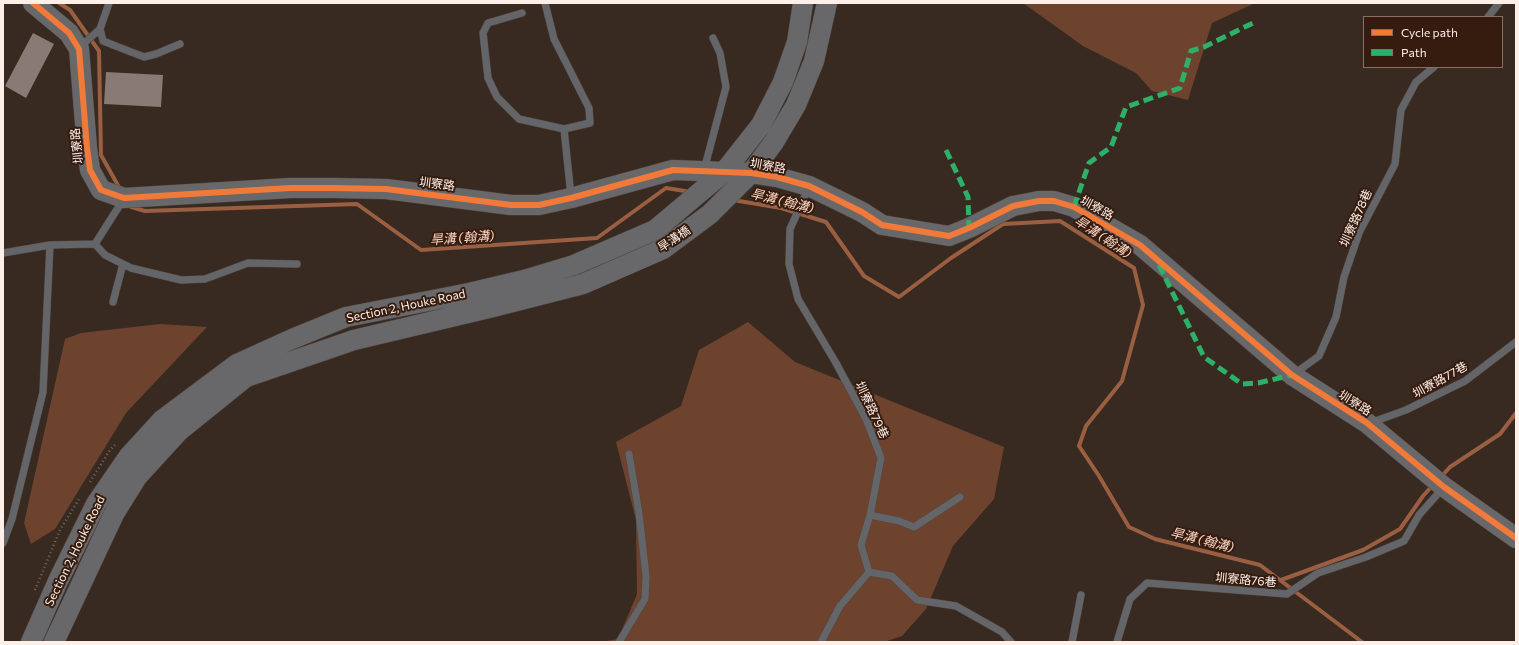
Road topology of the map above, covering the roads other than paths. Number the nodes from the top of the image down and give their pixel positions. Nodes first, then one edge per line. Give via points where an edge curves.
1 (33, 3) edge
2 (109, 3) edge
3 (545, 3) edge
4 (803, 3) edge
5 (827, 3) edge
6 (1499, 3) edge
7 (522, 13) dead end
8 (1489, 16) edge
9 (100, 29) junction
10 (713, 38) dead end
11 (180, 44) dead end
12 (79, 49) junction
13 (1433, 68) edge
14 (564, 129) junction
15 (704, 172) junction
16 (724, 172) junction
17 (751, 173) junction
18 (809, 186) junction
19 (124, 198) junction
20 (571, 198) junction
21 (95, 244) junction
22 (50, 245) junction
23 (3, 253) edge
24 (123, 264) junction
25 (297, 264) dead end
26 (574, 265) joint
27 (583, 284) joint
28 (113, 302) dead end
29 (1516, 342) edge
30 (1292, 375) junction
31 (1368, 423) junction
32 (629, 454) dead end
33 (1444, 487) junction
34 (960, 497) dead end
35 (870, 515) junction
36 (1516, 538) edge
37 (3, 543) edge
38 (869, 572) junction
39 (1081, 595) dead end
40 (31, 642) edge
41 (54, 642) edge
42 (619, 642) edge
43 (821, 642) edge
44 (1011, 642) edge
45 (1072, 642) edge
46 (1117, 642) edge

1 - 12 street, 圳寮路 via 69,33
2 - 9 lane
3 - 14 lane via 554,39 589,108 590,123
4 - 16 street via 797,42 783,82 761,125
5 - 17 street via 814,61 796,105 774,142
6 - 8 lane
7 - 14 lane via 488,23 482,33 488,78 497,97 519,119
9 - 11 lane via 103,41 144,57
9 - 12 lane
10 - 15 lane via 720,53 726,88
12 - 19 street, 圳寮路 via 90,170 101,190
13 - 30 lane, 圳寮路78巷 via 1416,82 1401,110 1395,164 1359,233 1344,277 1336,317 1319,356
14 - 20 lane
15 - 16 street, 圳寮路
15 - 20 street, 圳寮路 via 673,170
16 - 17 street, 圳寮路
16 - 26 street, 旱溝橋 via 655,230
17 - 18 street, 圳寮路
17 - 27 street, 旱溝橋 via 710,214 663,249
18 - 30 street, 圳寮路 via 862,212 882,225 949,236 1013,206 1054,201 1074,207 1140,245
18 - 35 lane, 圳寮路79巷 via 790,229 789,264 798,299 866,419 881,458
19 - 20 street, 圳寮路 via 290,188 386,189 511,205 540,205
19 - 21 lane
21 - 22 lane
21 - 24 lane via 105,255
22 - 23 lane
22 - 37 lane via 43,392 12,519
24 - 25 lane via 182,280 205,280 248,263
24 - 28 lane
26 - 40 street, Section 2, Houke Road via 469,293 346,317 237,364 162,420 129,456 96,504
27 - 41 street, Section 2, Houke Road via 354,340 246,377 179,431 138,477 114,514
29 - 31 lane, 圳寮路77巷 via 1465,381 1406,410
30 - 31 street, 圳寮路
31 - 33 street, 圳寮路
32 - 42 lane via 639,513 646,582 645,600
33 - 36 street, 圳寮路
33 - 46 lane, 圳寮路76巷 via 1419,515 1404,540 1318,574 1287,594 1147,583 1130,599
34 - 35 lane via 914,527
35 - 38 lane, 圳寮路79巷 via 861,546
38 - 43 lane via 840,606
38 - 44 lane via 892,576 918,600 956,606 1002,632
39 - 45 lane

